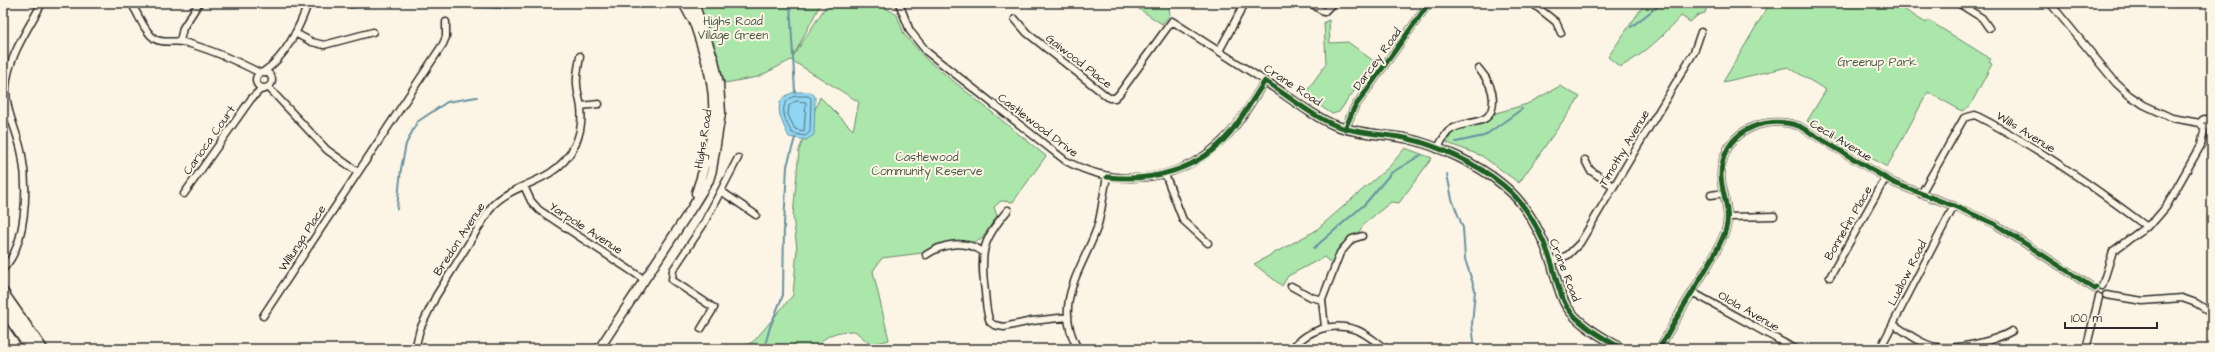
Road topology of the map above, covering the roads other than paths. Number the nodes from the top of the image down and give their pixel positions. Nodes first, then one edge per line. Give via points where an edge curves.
1 (42, 3) edge
2 (199, 3) edge
3 (308, 3) edge
4 (682, 3) edge
5 (687, 3) edge
6 (694, 3) edge
7 (899, 3) edge
8 (1245, 3) edge
9 (1311, 3) edge
10 (1334, 3) edge
11 (1429, 3) edge
12 (1532, 3) edge
13 (1958, 3) edge
14 (2050, 3) edge
15 (134, 8) dead end
16 (1015, 19) dead end
17 (693, 20) junction
18 (1172, 21) joint
19 (446, 22) dead end
20 (1989, 28) dead end
21 (373, 32) dead end
22 (1701, 32) dead end
23 (295, 33) junction
24 (1561, 33) dead end
25 (180, 41) junction
26 (1219, 51) junction
27 (580, 56) dead end
28 (279, 58) junction
29 (1479, 69) dead end
30 (259, 76) junction
31 (1265, 81) junction
32 (269, 84) junction
33 (251, 99) junction
34 (599, 104) dead end
35 (581, 106) junction
36 (2206, 123) edge
37 (1345, 128) junction
38 (1437, 149) junction
39 (738, 158) dead end
40 (1585, 160) dead end
41 (358, 172) junction
42 (1165, 174) junction
43 (1107, 177) junction
44 (1885, 179) junction
45 (524, 186) junction
46 (1613, 186) junction
47 (721, 191) junction
48 (1724, 193) junction
49 (184, 194) dead end
50 (1920, 194) junction
51 (1711, 195) dead end
52 (693, 206) junction
53 (1954, 206) junction
54 (1008, 210) dead end
55 (756, 215) dead end
56 (1774, 216) dead end
57 (1729, 217) junction
58 (2147, 227) junction
59 (1362, 236) dead end
60 (1208, 243) dead end
61 (983, 252) junction
62 (926, 255) dead end
63 (1551, 262) junction
64 (3, 269) edge
65 (1830, 277) dead end
66 (645, 280) junction
67 (1291, 286) dead end
68 (2102, 286) junction
69 (2095, 289) junction
70 (1692, 292) junction
71 (3, 293) edge
72 (2106, 295) junction
73 (2099, 297) junction
74 (1322, 300) junction
75 (3, 308) edge
76 (2212, 313) edge
77 (263, 316) dead end
78 (1068, 317) junction
79 (1893, 324) junction
80 (1325, 327) junction
81 (701, 329) dead end
82 (2012, 331) dead end
83 (31, 349) edge
84 (42, 349) edge
85 (415, 349) edge
86 (599, 349) edge
87 (1078, 349) edge
88 (1291, 349) edge
89 (1386, 349) edge
90 (1622, 349) edge
91 (1659, 349) edge
92 (1795, 349) edge
93 (1880, 349) edge
94 (2086, 349) edge

1 - 64 street via 15,55 8,76 6,98 22,155 24,190 21,238 13,257
2 - 25 street via 183,28
3 - 23 street
4 - 17 street
5 - 17 street, Highs Road
6 - 52 street, Highs Road via 714,60 721,113 712,170
7 - 43 street, Castlewood Drive via 910,32 938,61 1066,161 1078,168
8 - 26 street
9 - 10 street via 1324,12
11 - 37 street, Darcey Road via 1354,108
12 - 24 street via 1556,22
13 - 20 street via 1982,18
14 - 36 street via 2116,83 2129,95 2172,118
15 - 25 street via 152,36 160,41
16 - 18 street, Gaiwood Place via 1027,33 1104,95 1112,98 1119,94
17 - 52 street, Highs Road via 708,70 713,101 710,144
18 - 26 street, Crane Road
19 - 41 street, Willunga Place via 446,37 443,44
21 - 23 street via 324,45
22 - 46 street, Timothy Avenue via 1694,52
23 - 28 street
25 - 30 street via 231,58
26 - 31 street, Crane Road
27 - 35 street, Bredon Avenue via 576,82
28 - 30 street
28 - 32 street
29 - 38 street via 1493,97 1488,118 1450,130
30 - 32 street
30 - 32 street via 259,87
30 - 33 street, Carioca Court
31 - 37 street, Crane Road via 1328,122
31 - 42 street, Castlewood Drive via 1236,124 1217,146 1192,163
32 - 33 street, Carioca Court
32 - 41 street via 327,150
33 - 49 street, Carioca Court
34 - 35 street
35 - 45 street, Bredon Avenue via 580,129 571,153 562,165
36 - 58 street via 2201,145 2166,207
37 - 38 street, Crane Road via 1407,139
38 - 63 street, Crane Road via 1483,170 1514,194 1532,219
39 - 47 street
40 - 46 street via 1590,170
41 - 77 street, Willunga Place
42 - 43 street, Castlewood Drive via 1138,179
42 - 60 street via 1182,220
43 - 78 street via 1097,227 1070,288
44 - 48 street, Cecil Avenue via 1800,126 1774,121 1751,127 1733,142 1722,167
44 - 50 street, Cecil Avenue
44 - 65 street, Bonnefin Place
45 - 66 street, Yarpole Avenue via 531,201 539,210
45 - 85 street, Bredon Avenue via 501,197 484,219 430,306
46 - 63 street, Timothy Avenue via 1574,250
47 - 55 street
47 - 81 street via 703,225 673,270 672,276 672,280 714,308
48 - 51 street
48 - 57 street, Cecil Avenue
50 - 53 street, Cecil Avenue
50 - 58 street, Wills Avenue via 1964,118 1975,115 2026,143
52 - 66 street, Highs Road
53 - 69 street, Cecil Avenue via 2007,231
53 - 79 street, Ludlow Road
54 - 61 street via 987,238
56 - 57 street
57 - 70 street via 1718,248
58 - 68 street via 2113,251
59 - 74 street via 1352,240 1340,253
61 - 62 street via 974,247 951,244 940,246
61 - 78 street via 982,266 988,316 994,325 1004,327
63 - 90 street, Crane Road via 1561,294 1575,316
66 - 86 street, Highs Road
67 - 74 street
68 - 69 street
68 - 72 street via 2106,289
69 - 73 street
70 - 91 street
70 - 92 street, Olola Avenue
71 - 84 main road
72 - 73 street
72 - 76 street via 2143,301 2182,298
73 - 94 street
74 - 80 street
75 - 83 main road
78 - 87 street
79 - 82 street via 1937,347 1952,347 1994,339
79 - 93 street, Ludlow Road
80 - 88 street via 1302,337
80 - 89 street via 1340,326 1358,330

